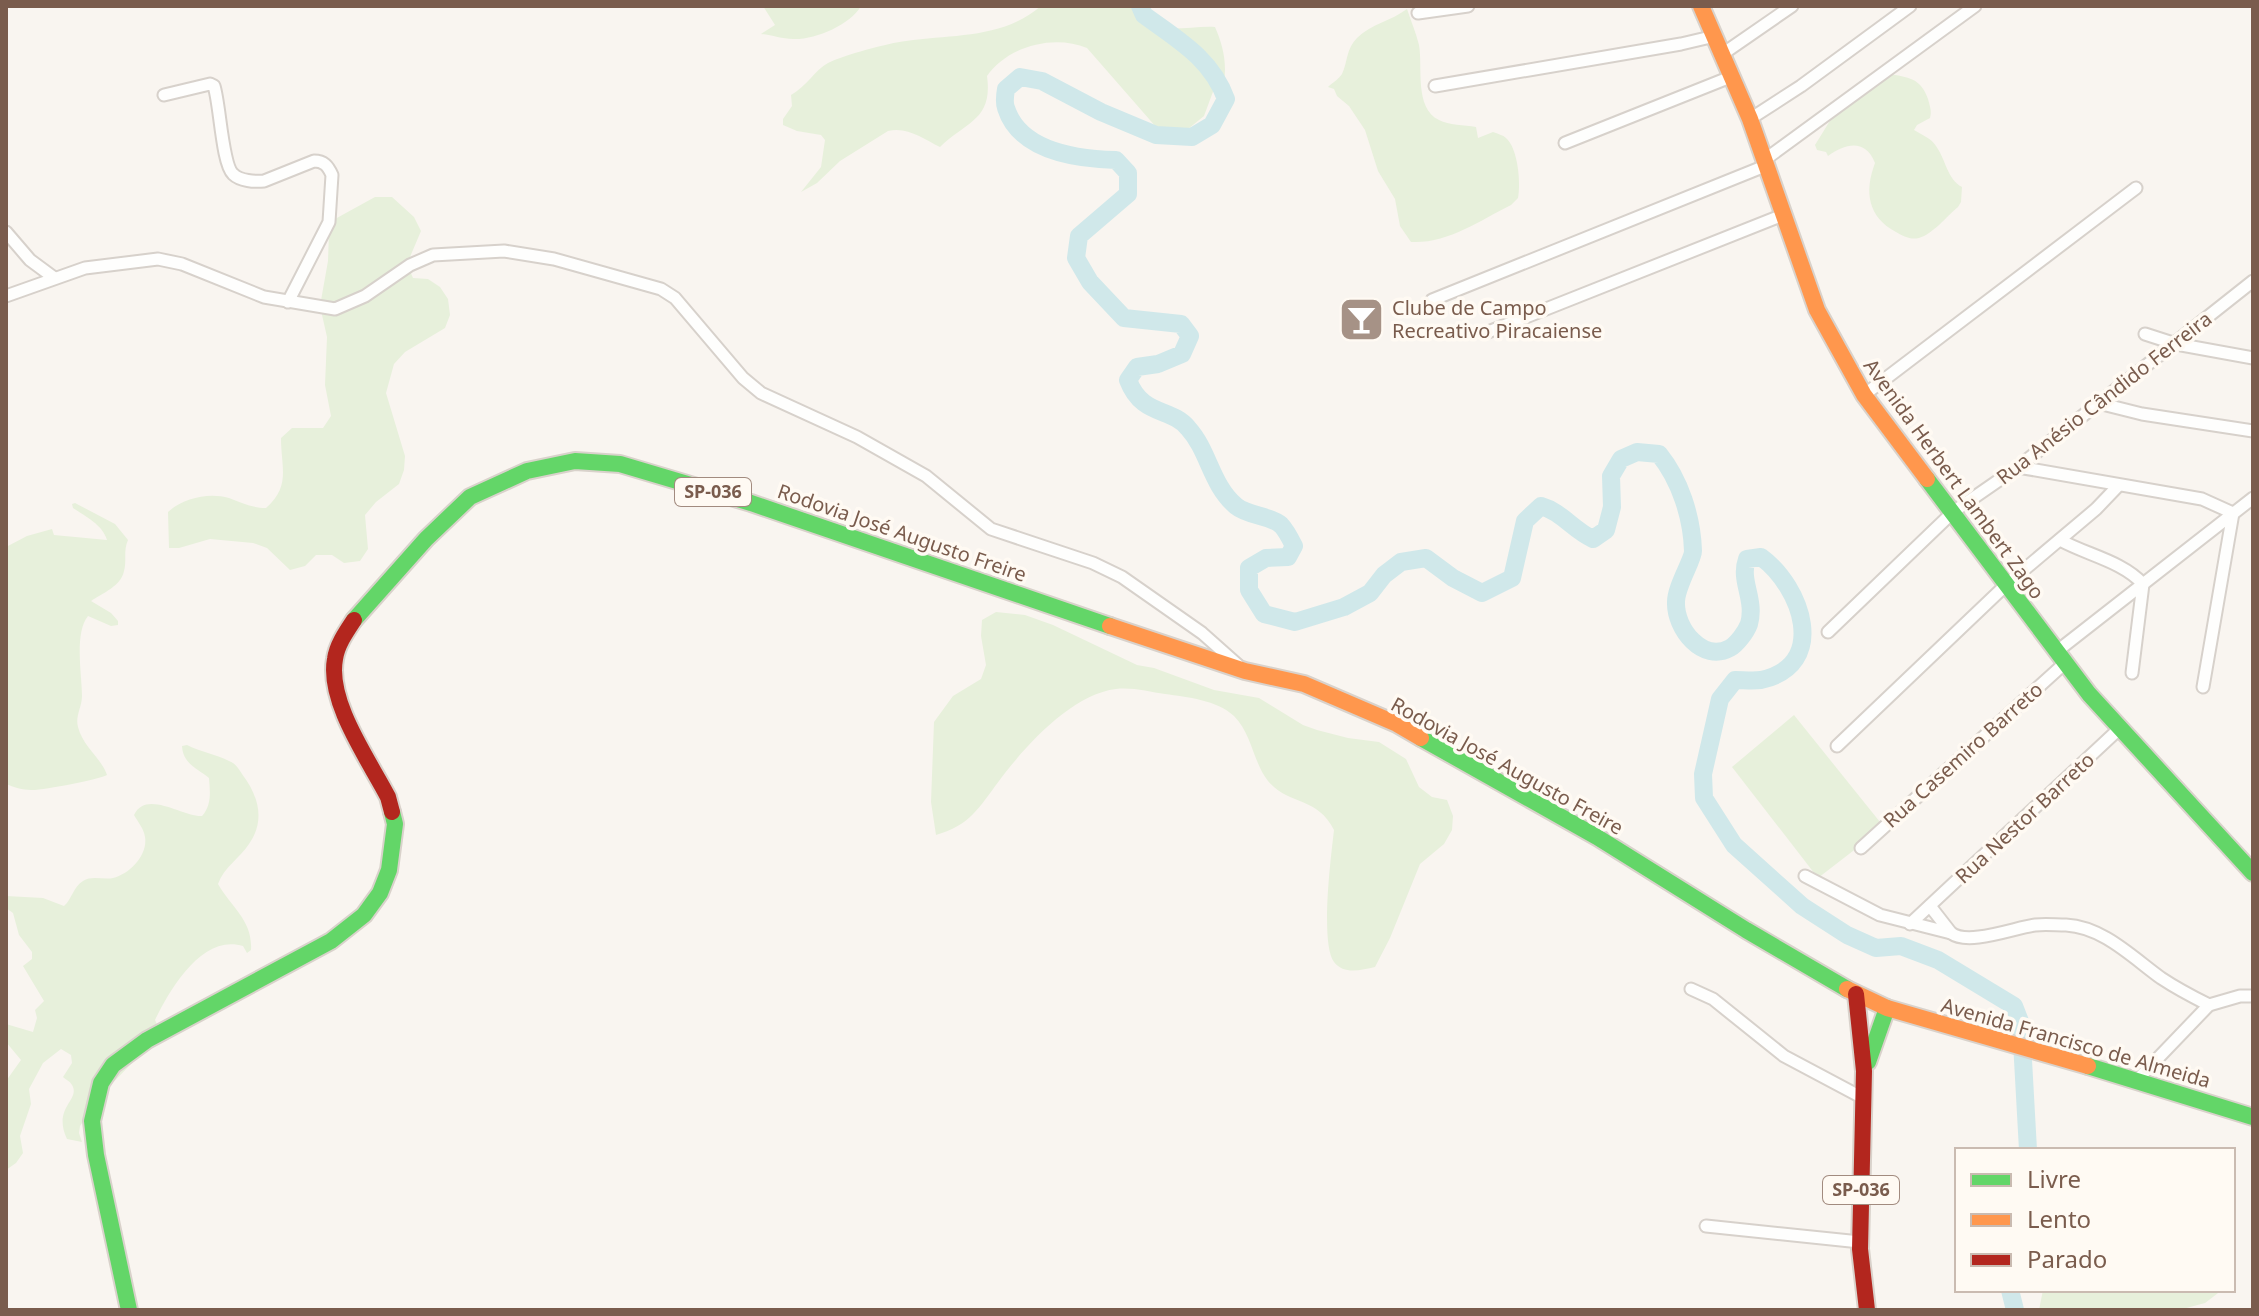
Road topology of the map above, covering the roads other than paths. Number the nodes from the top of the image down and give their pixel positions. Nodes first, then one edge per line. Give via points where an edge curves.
1 (1468, 6) edge
2 (1701, 6) edge
3 (1792, 6) edge
4 (1910, 6) edge
5 (1975, 6) edge
6 (1418, 13) dead end
7 (1715, 36) junction
8 (1724, 53) junction
9 (1733, 76) junction
10 (1435, 86) dead end
11 (164, 95) dead end
12 (1750, 119) junction
13 (1565, 143) dead end
14 (1764, 163) junction
15 (2136, 188) dead end
16 (1783, 215) junction
17 (6, 232) edge
18 (53, 277) junction
19 (2253, 281) edge
20 (6, 296) edge
21 (1432, 300) dead end
22 (288, 302) junction
23 (1488, 332) dead end
24 (2145, 334) dead end
25 (2176, 344) junction
26 (2253, 358) edge
27 (1864, 395) junction
28 (2098, 403) junction
29 (2253, 431) edge
30 (2018, 467) junction
31 (2118, 486) junction
32 (2253, 498) edge
33 (1953, 512) junction
34 (2233, 513) junction
35 (2060, 540) junction
36 (2007, 584) junction
37 (2143, 584) junction
38 (1828, 632) dead end
39 (2060, 657) junction
40 (1245, 671) junction
41 (2132, 673) dead end
42 (2203, 687) dead end
43 (2119, 729) junction
44 (1837, 746) dead end
45 (1861, 848) dead end
46 (2253, 873) edge
47 (1805, 876) dead end
48 (1930, 906) junction
49 (1910, 924) junction
50 (1951, 933) junction
51 (1691, 989) dead end
52 (1856, 994) junction
53 (2253, 996) edge
54 (2209, 1005) junction
55 (1887, 1008) junction
56 (1864, 1071) junction
57 (2137, 1080) junction
58 (1863, 1098) junction
59 (2253, 1117) edge
60 (1706, 1226) dead end
61 (1860, 1242) junction
62 (129, 1310) edge
63 (1867, 1310) edge

1 - 6 street
2 - 7 main road, Avenida Herbert Lambert Zago
3 - 8 street
4 - 12 street
5 - 14 street
7 - 8 main road, Avenida Herbert Lambert Zago
7 - 10 street
8 - 9 main road, Avenida Herbert Lambert Zago
9 - 12 main road, Avenida Herbert Lambert Zago
9 - 13 street
11 - 22 street via 214,86 227,164 237,177 264,181 314,161 330,168 329,222
12 - 14 main road, Avenida Herbert Lambert Zago
14 - 16 main road, Avenida Herbert Lambert Zago
14 - 21 street
15 - 27 street
16 - 23 street
16 - 27 main road, Avenida Herbert Lambert Zago via 1817,310
17 - 18 street
18 - 20 street
18 - 22 street via 158,259
19 - 25 street, Rua Anésio Cândido Ferreira
22 - 40 street via 335,309 410,265 455,252 504,251 554,259 661,289 761,393 926,476 991,529 1122,577 1202,633
24 - 25 street
25 - 26 street
25 - 28 street, Rua Anésio Cândido Ferreira
27 - 33 main road, Avenida Herbert Lambert Zago
28 - 29 street
28 - 30 street, Rua Anésio Cândido Ferreira
30 - 31 street
30 - 33 street, Rua Anésio Cândido Ferreira
31 - 34 street via 2202,499
31 - 35 street
32 - 34 street, Rua Casemiro Barreto
33 - 36 main road, Avenida Herbert Lambert Zago
33 - 38 street, Rua Anésio Cândido Ferreira
34 - 37 street, Rua Casemiro Barreto
34 - 42 street
35 - 36 street
35 - 37 street via 2132,573
36 - 39 main road, Avenida Herbert Lambert Zago
36 - 44 street
37 - 39 street, Rua Casemiro Barreto
37 - 41 street
39 - 43 main road, Avenida Herbert Lambert Zago
39 - 45 street, Rua Casemiro Barreto
40 - 52 main road, Rodovia José Augusto Freire / SP-036 via 1304,684 1397,724 1597,837
40 - 62 main road, Rodovia José Augusto Freire / SP-036 via 890,548 620,464 550,465 470,497 357,615 335,658 338,700 388,797 395,824 380,893 364,915 331,941 147,1040 113,1065 101,1083 92,1121 96,1155
43 - 46 main road, Avenida Herbert Lambert Zago
43 - 48 street, Rua Nestor Barreto
47 - 49 street via 1880,915
48 - 49 street, Rua Nestor Barreto
48 - 50 street
49 - 50 street
50 - 54 street via 1976,937 2037,925 2093,931
51 - 58 street via 1713,999 1784,1056
52 - 55 main road, Rodovia José Augusto Freire / SP-036
52 - 56 main road, SP-036
53 - 54 street
54 - 57 street
55 - 56 main road, SP-036
55 - 57 main road, Avenida Francisco de Almeida
56 - 58 main road, SP-036
57 - 59 main road, Avenida Francisco de Almeida
58 - 61 main road, SP-036
60 - 61 street
61 - 63 main road, SP-036

